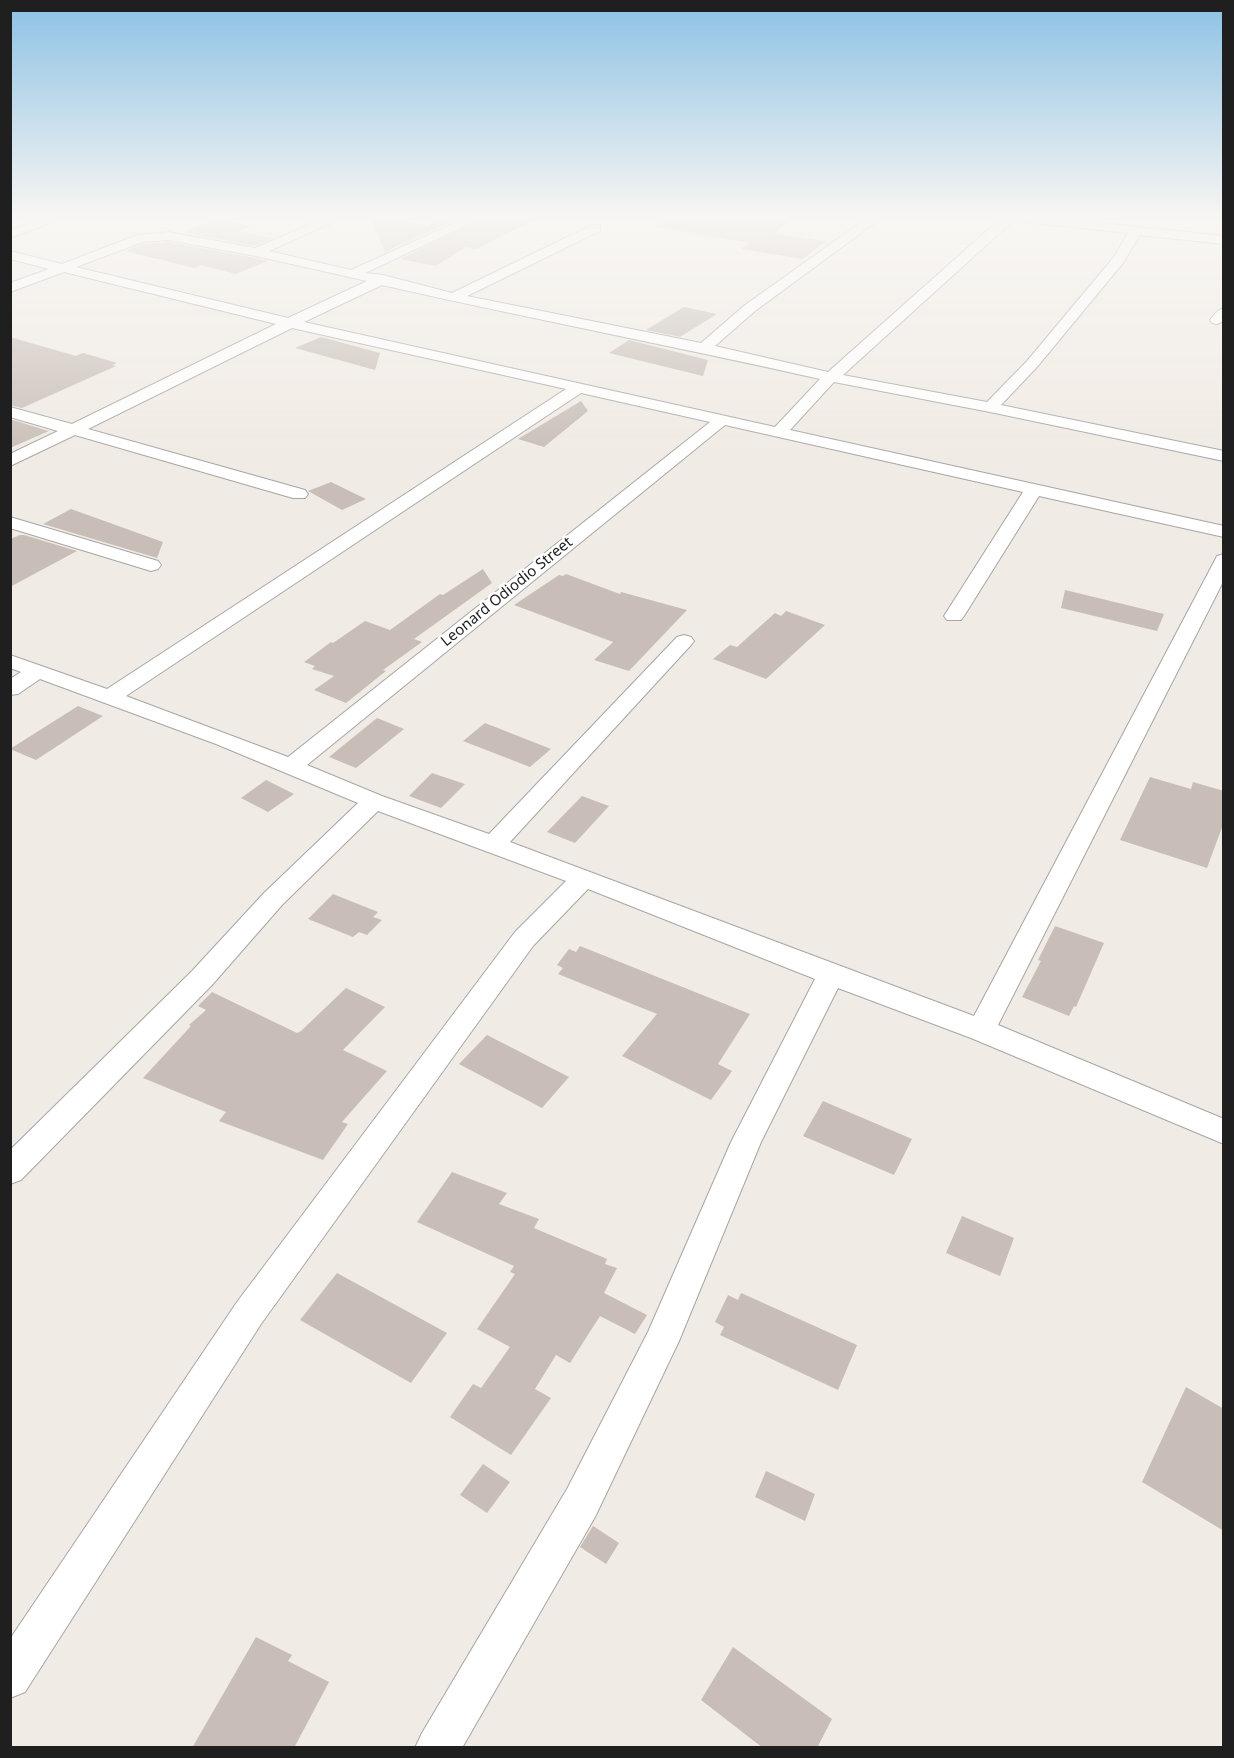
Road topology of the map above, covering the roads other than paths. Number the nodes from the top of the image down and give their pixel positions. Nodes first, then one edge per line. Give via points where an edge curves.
1 (188, 298) edge
2 (343, 298) edge
3 (459, 298) edge
4 (764, 298) edge
5 (917, 298) edge
6 (1087, 298) edge
7 (290, 323) junction
8 (704, 348) junction
9 (831, 377) junction
10 (578, 388) junction
11 (990, 407) junction
12 (10, 412) edge
13 (723, 419) junction
14 (72, 430) junction
15 (780, 431) junction
16 (1224, 456) edge
17 (10, 461) edge
18 (1034, 489) junction
19 (300, 494) dead end
20 (10, 522) edge
21 (1224, 532) edge
22 (1224, 560) edge
23 (150, 565) dead end
24 (954, 616) dead end
25 (684, 641) dead end
26 (10, 661) edge
27 (38, 671) junction
28 (10, 689) edge
29 (110, 697) junction
30 (292, 766) junction
31 (374, 801) junction
32 (493, 845) junction
33 (584, 878) junction
34 (831, 975) junction
35 (981, 1030) junction
36 (1224, 1132) edge
37 (10, 1172) edge
38 (10, 1677) edge
39 (437, 1748) edge

1 - 7 street
2 - 7 street
3 - 8 street
4 - 8 street
5 - 9 street
6 - 11 street via 1020,379
7 - 10 street
7 - 14 street
8 - 9 street
9 - 11 street
9 - 15 street
10 - 13 street
10 - 29 street
11 - 16 street
12 - 14 street
13 - 15 street
13 - 30 street, Leonard Odiodio Street
14 - 17 street
14 - 19 street
15 - 18 street
18 - 21 street
18 - 24 street
20 - 23 street
22 - 35 street
25 - 32 street
26 - 27 street
27 - 28 street
27 - 29 street
29 - 30 street
30 - 31 street
31 - 32 street
31 - 37 street via 273,899 202,978
32 - 33 street
33 - 34 street
33 - 38 street via 524,939 249,1313
34 - 35 street
34 - 39 street via 746,1142 661,1341 581,1503
35 - 36 street

